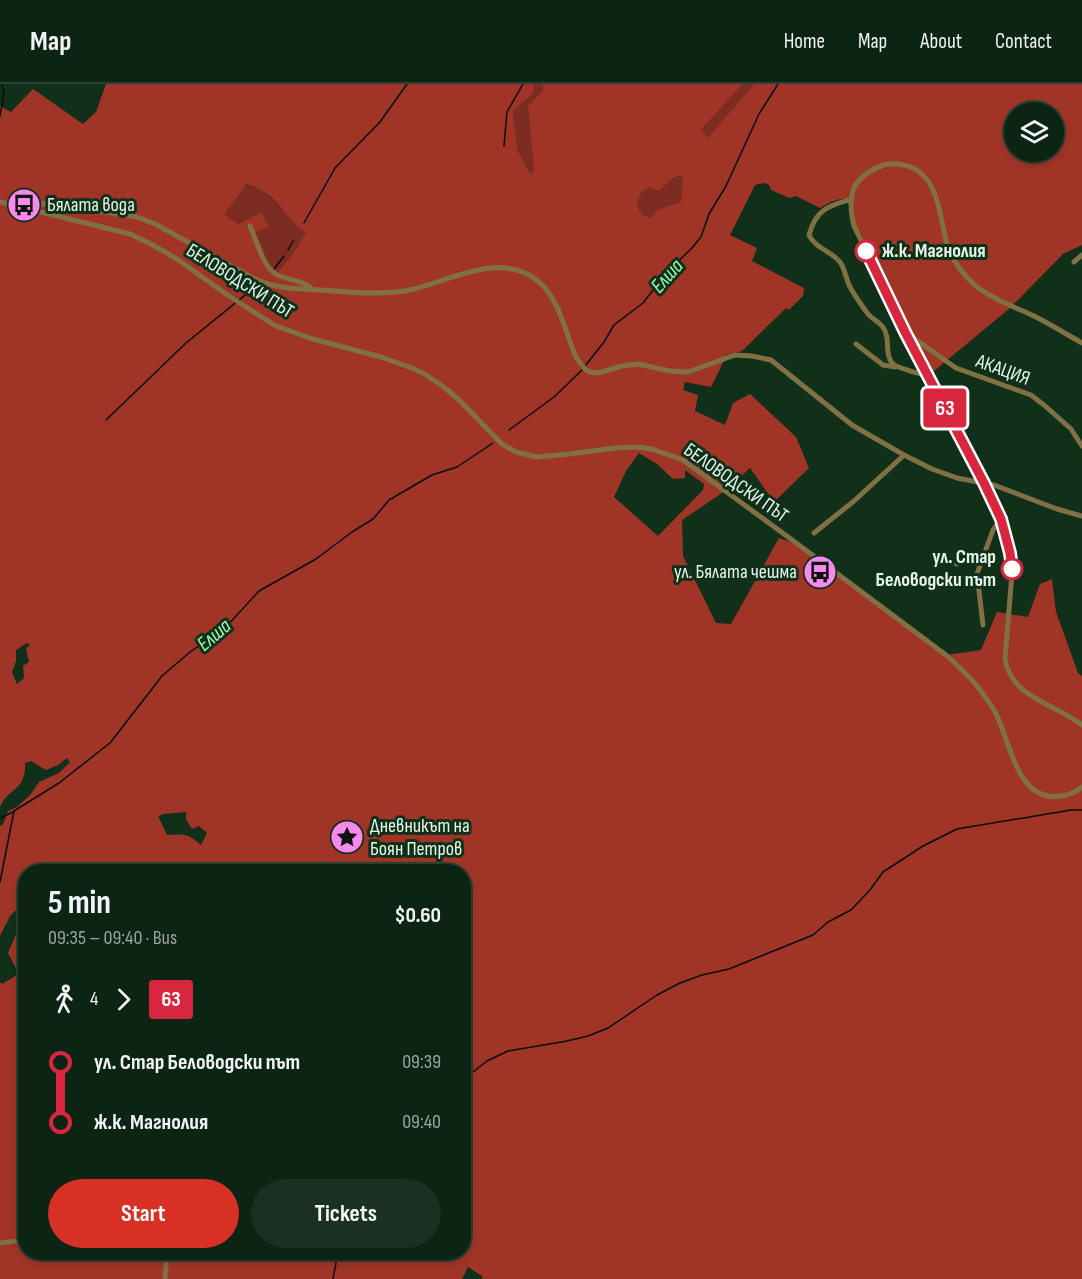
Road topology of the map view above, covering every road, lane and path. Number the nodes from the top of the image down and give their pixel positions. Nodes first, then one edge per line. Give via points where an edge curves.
1 (852, 199) junction
2 (0, 202) edge
3 (26, 208) junction
4 (250, 226) dead end
5 (1082, 255) edge
6 (1074, 262) dead end
7 (313, 290) junction
8 (905, 332) junction
9 (1082, 343) edge
10 (856, 344) dead end
11 (896, 367) junction
12 (928, 376) junction
13 (1082, 446) edge
14 (904, 455) junction
15 (984, 483) junction
16 (1082, 516) edge
17 (1001, 519) junction
18 (814, 533) dead end
19 (982, 560) junction
20 (956, 564) dead end
21 (983, 625) dead end
22 (1082, 725) edge
23 (1082, 787) edge
24 (18, 1241) edge
25 (0, 1243) edge
26 (166, 1260) edge
27 (165, 1279) edge

1 - 8 street via 854,226
1 - 9 street via 855,186 876,167 895,163 914,169 934,191 948,248 977,286
1 - 11 street via 819,213 809,235 813,243 843,266 850,287 886,332 887,354
2 - 3 street, БЕЛОВОДСКИ ПЪТ
3 - 7 street via 62,201 137,217 264,284
3 - 23 street, БЕЛОВОДСКИ ПЪТ via 129,234 177,259 276,326 418,371 445,388 502,444 516,452 537,457 637,447 682,460 965,673 981,689 996,714 1016,764 1032,788 1056,797
4 - 7 street via 268,267 275,274 307,284
5 - 6 street
7 - 14 street via 404,291 491,267 516,269 533,277 549,292 572,348 590,372 639,364 688,372 735,355 771,360 852,425
8 - 12 street
8 - 13 street, АКАЦИЯ via 956,369 1031,395 1071,429
10 - 11 street via 883,365
11 - 12 street
12 - 15 street
14 - 15 street via 943,474
14 - 18 street
15 - 16 street
15 - 17 street
17 - 19 street
17 - 22 street via 1012,573 1007,670 1015,684
19 - 20 street
19 - 21 street via 977,574
24 - 25 street
26 - 27 street

